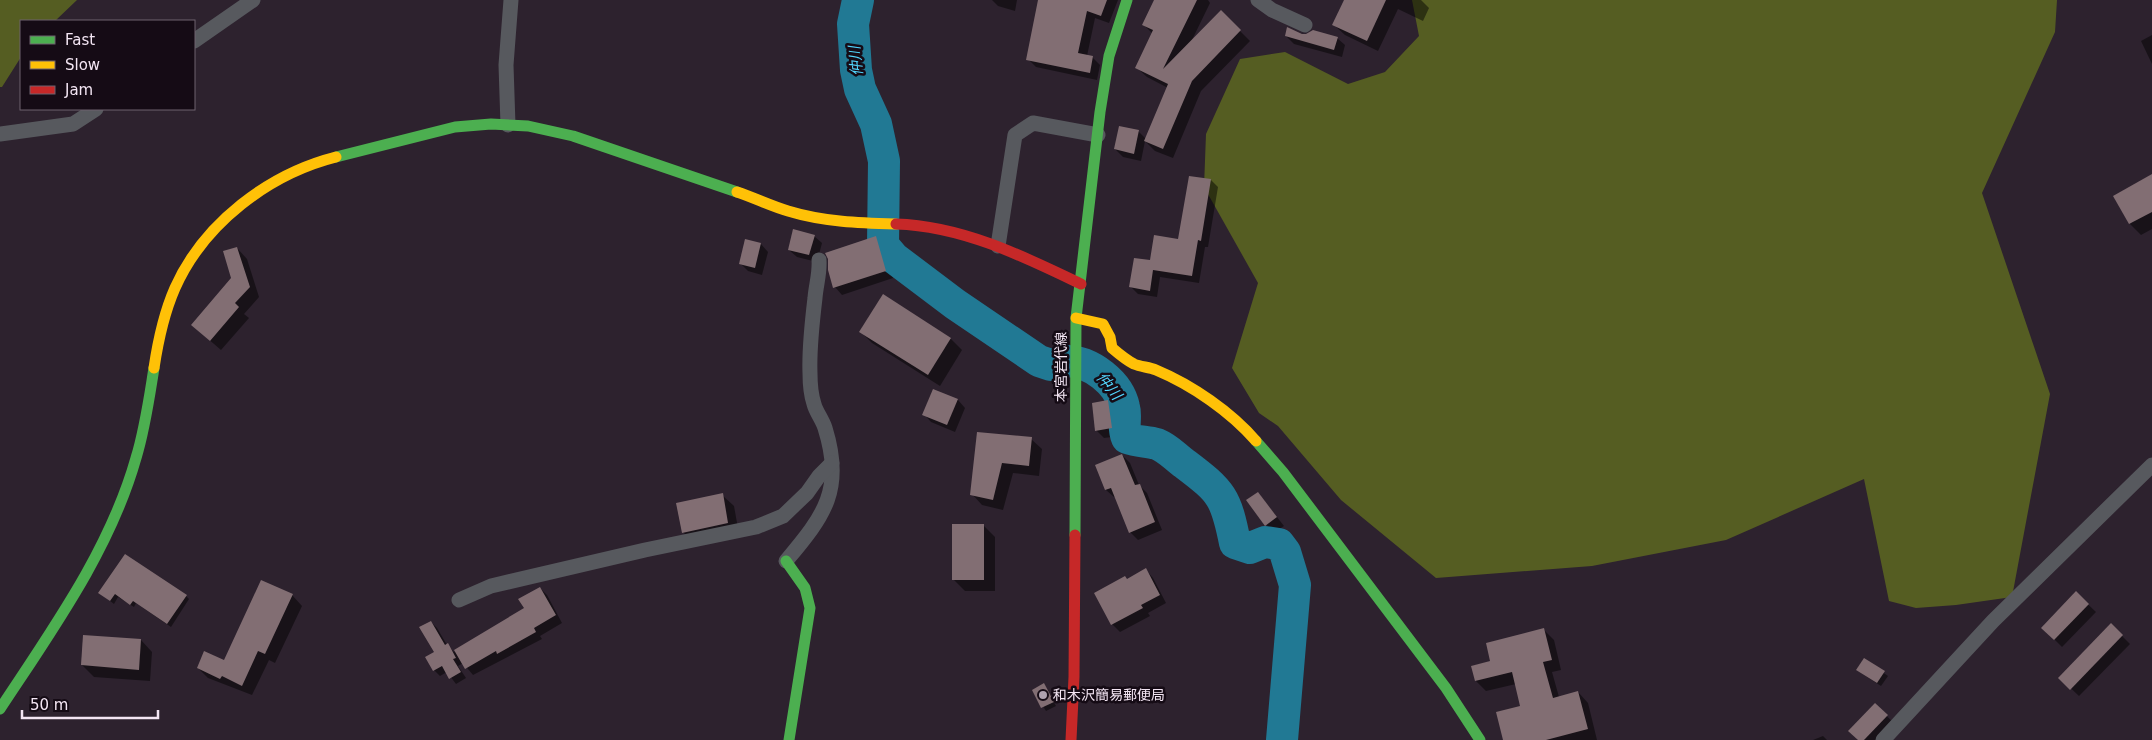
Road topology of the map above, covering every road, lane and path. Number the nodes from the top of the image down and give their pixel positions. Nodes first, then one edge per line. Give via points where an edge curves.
1 (253, 0) edge
2 (511, 0) edge
3 (1128, 0) edge
4 (1258, 0) edge
5 (1306, 25) dead end
6 (195, 40) edge
7 (94, 110) edge
8 (508, 125) junction
9 (0, 134) edge
10 (1098, 135) junction
11 (998, 246) junction
12 (819, 260) dead end
13 (1081, 284) junction
14 (1076, 318) junction
15 (832, 463) junction
16 (2152, 465) edge
17 (786, 561) joint
18 (459, 600) dead end
19 (0, 709) edge
20 (789, 740) edge
21 (1071, 740) edge
22 (1480, 740) edge
23 (1883, 740) edge

1 - 6 street
2 - 8 street via 506,65
3 - 10 street, 本宮岩代線 via 1109,56
4 - 5 street
7 - 9 street via 73,124
8 - 11 street via 541,127 581,139 784,210 819,219 924,226
8 - 19 street via 447,128 298,170 262,190 233,212 204,243 181,276 166,312 137,459 109,531 68,603
10 - 11 street via 1033,124 1015,135
10 - 13 street, 本宮岩代線
11 - 13 street
12 - 15 street via 810,376 813,403 824,426
13 - 14 street, 本宮岩代線
14 - 21 street, 本宮岩代線
14 - 22 street via 1103,324 1112,348 1123,357 1156,370 1204,396 1243,426 1308,504 1446,688
15 - 17 street via 831,492 822,515
15 - 18 street via 784,516 756,527 491,586
16 - 23 street via 1993,621
17 - 20 street via 805,588 810,608

